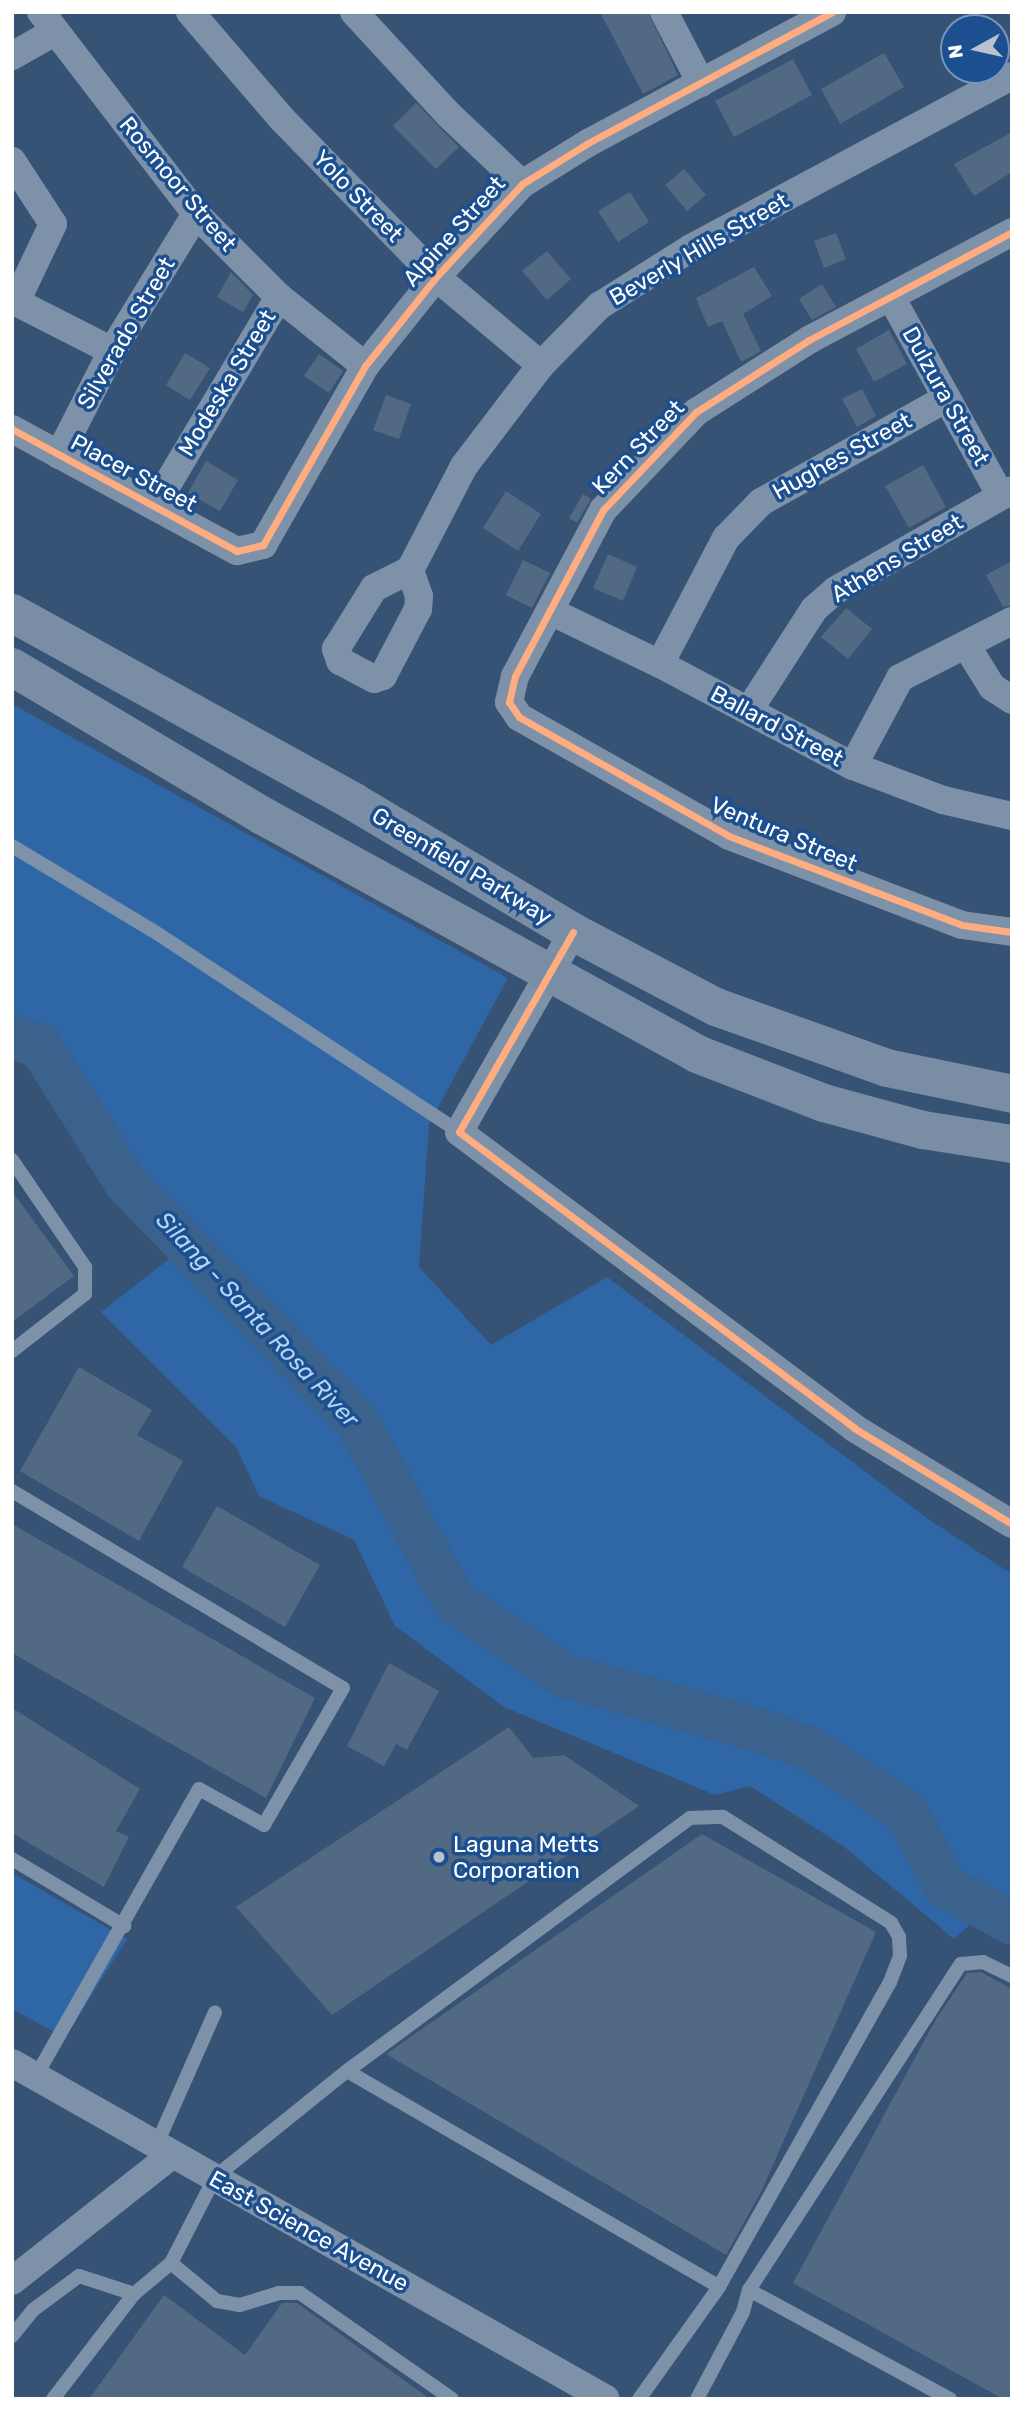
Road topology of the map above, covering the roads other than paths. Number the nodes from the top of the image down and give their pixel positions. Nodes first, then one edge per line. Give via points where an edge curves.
1 (190, 12) edge
2 (354, 12) edge
3 (664, 12) edge
4 (832, 12) edge
5 (799, 20) edge
6 (47, 22) edge
7 (12, 56) edge
8 (1012, 76) edge
9 (701, 83) junction
10 (12, 161) edge
11 (522, 184) junction
12 (196, 214) junction
13 (1012, 232) edge
14 (436, 277) junction
15 (891, 296) junction
16 (279, 297) junction
17 (14, 301) edge
18 (112, 351) junction
19 (541, 365) junction
20 (365, 366) junction
21 (945, 399) junction
22 (12, 429) edge
23 (60, 455) junction
24 (1006, 493) edge
25 (155, 505) junction
26 (237, 551) joint
27 (410, 570) dead end
28 (552, 612) junction
29 (12, 613) edge
30 (1012, 621) edge
31 (966, 645) junction
32 (660, 664) junction
33 (12, 667) edge
34 (1012, 700) edge
35 (749, 710) junction
36 (519, 717) joint
37 (853, 766) junction
38 (1012, 816) edge
39 (12, 846) edge
40 (573, 932) junction
41 (1012, 932) edge
42 (549, 972) junction
43 (1012, 1094) edge
44 (459, 1132) junction
45 (1012, 1144) edge
46 (12, 1160) edge
47 (12, 1351) edge
48 (12, 1492) edge
49 (1012, 1524) edge
50 (12, 1859) edge
51 (124, 1926) junction
52 (1012, 1976) edge
53 (215, 2012) dead end
54 (24, 2070) edge
55 (347, 2071) junction
56 (163, 2151) junction
57 (215, 2177) junction
58 (171, 2263) junction
59 (12, 2281) edge
60 (719, 2287) junction
61 (749, 2290) junction
62 (134, 2294) junction
63 (12, 2336) edge
64 (53, 2399) edge
65 (452, 2399) edge
66 (606, 2399) edge
67 (639, 2399) edge
68 (697, 2399) edge
69 (950, 2399) edge

1 - 14 street, Yolo Street via 282,119
2 - 11 street via 448,114
3 - 9 street
4 - 5 street, Alpine Street
5 - 9 street, Alpine Street
6 - 7 street
6 - 12 street, Rosmoor Street
8 - 19 street, Beverly Hills Street via 691,248 599,306
9 - 11 street, Alpine Street
10 - 17 street via 53,224
11 - 14 street, Alpine Street
12 - 16 street, Rosmoor Street
12 - 18 street, Silverado Street
13 - 15 street, Kern Street
14 - 19 street, Yolo Street
14 - 20 street, Alpine Street
15 - 21 street, Dulzura Street
15 - 28 street, Kern Street via 809,340 696,412 603,510
16 - 20 street, Rosmoor Street
16 - 25 street, Modeska Street
17 - 18 street
18 - 23 street, Silverado Street
19 - 27 street, Beverly Hills Street via 464,466
20 - 26 street, Alpine Street via 263,545
21 - 24 street, Dulzura Street
21 - 32 street, Hughes Street via 761,502 726,538
22 - 23 street, Placer Street
23 - 25 street, Placer Street
24 - 35 street, Athens Street via 836,590 814,610
25 - 26 street, Placer Street
28 - 32 street, Ballard Street
28 - 36 street, Kern Street via 515,676 509,702
29 - 40 main road, Greenfield Parkway via 354,802
30 - 31 street
31 - 34 street via 992,687
31 - 37 street via 900,678
32 - 35 street, Ballard Street
33 - 42 main road, Greenfield Parkway via 263,816
35 - 37 street, Ballard Street
36 - 41 street, Ventura Street via 729,836 962,925
37 - 38 street, Ballard Street via 943,800
39 - 44 lane via 152,930
40 - 42 street
40 - 43 main road, Greenfield Parkway via 716,1007 887,1068
42 - 44 street
42 - 45 main road, Greenfield Parkway via 697,1054 824,1103 923,1130
44 - 49 street via 854,1428
46 - 47 lane via 85,1267 85,1294
48 - 51 lane via 343,1688 264,1825 199,1788
50 - 51 lane
51 - 54 lane
52 - 61 lane via 984,1962 961,1964
53 - 56 lane
54 - 56 street, East Science Avenue
55 - 57 lane
55 - 60 lane
55 - 60 lane via 690,1818 723,1817 891,1923 899,1937 900,1956 890,1982
56 - 57 street, East Science Avenue
56 - 59 street
57 - 58 lane
57 - 66 street, East Science Avenue
58 - 62 lane
58 - 65 lane via 217,2301 240,2305 279,2293 300,2293
60 - 67 lane
61 - 68 lane via 743,2312
61 - 69 lane
62 - 63 lane via 79,2276 33,2310
62 - 64 lane

